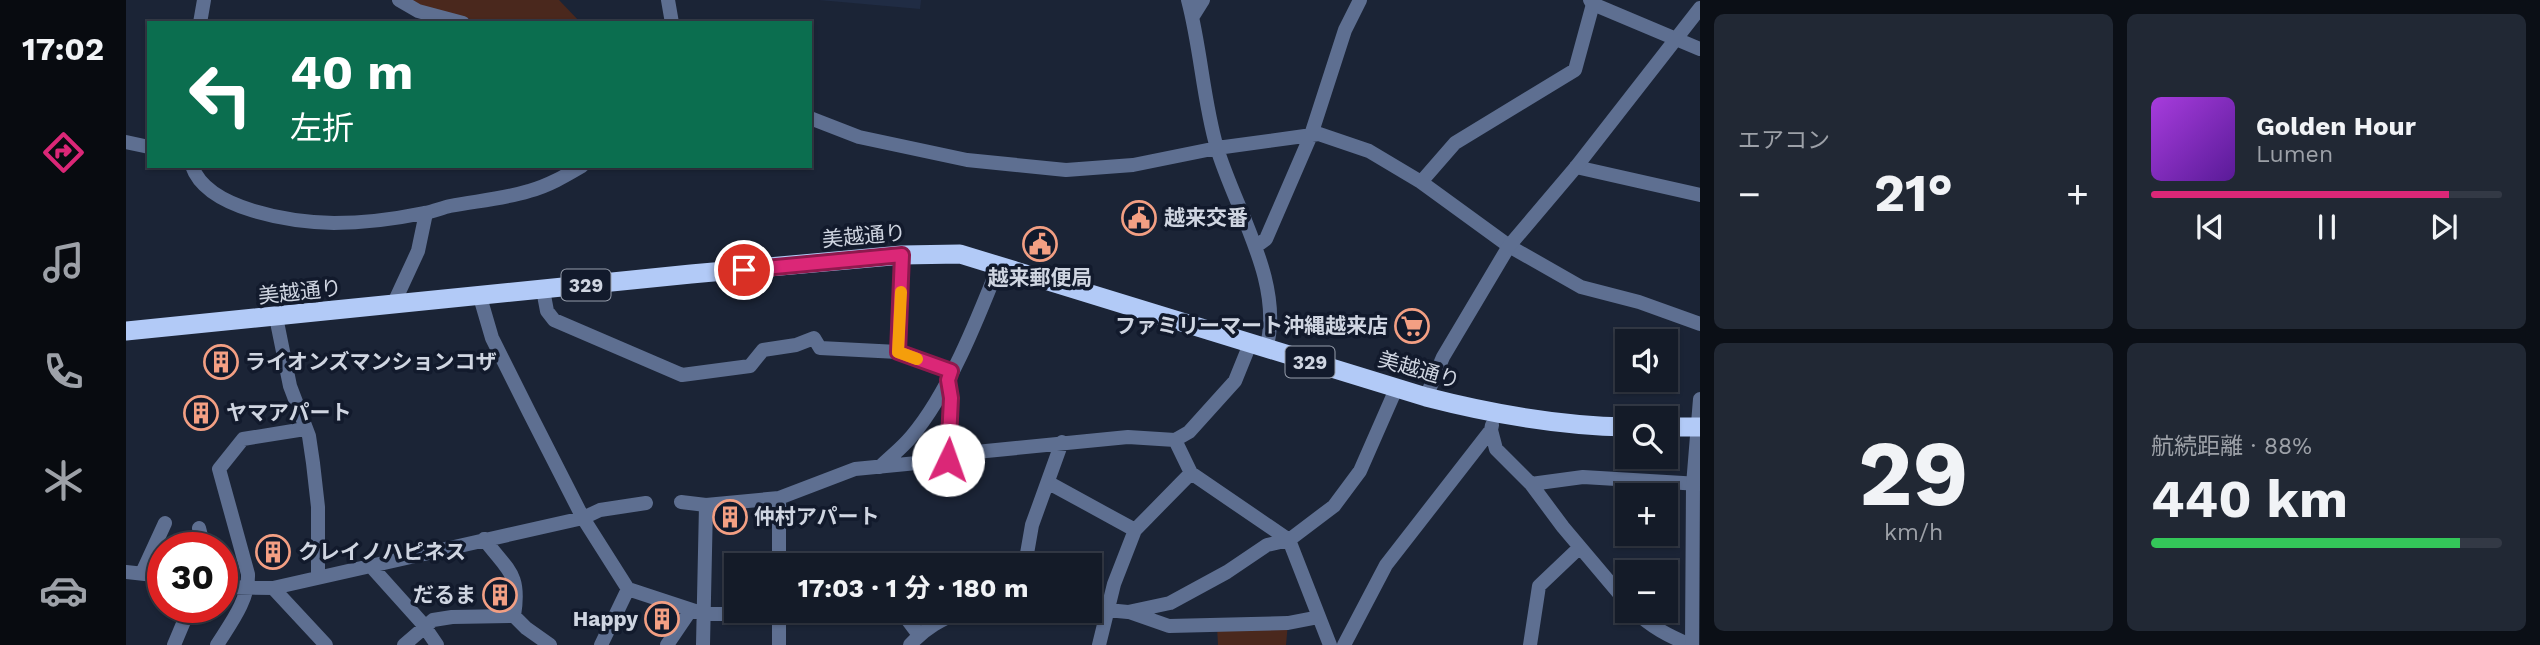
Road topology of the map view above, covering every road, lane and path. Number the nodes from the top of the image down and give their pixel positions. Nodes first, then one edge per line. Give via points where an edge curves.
1 (204, 0) edge
2 (399, 0) edge
3 (668, 0) edge
4 (1188, 0) edge
5 (1203, 0) edge
6 (1360, 0) edge
7 (1591, 2) edge
8 (1700, 8) edge
9 (1192, 16) junction
10 (200, 21) edge
11 (456, 21) edge
12 (672, 21) edge
13 (1675, 40) junction
14 (1700, 50) edge
15 (812, 119) edge
16 (1311, 135) junction
17 (126, 142) edge
18 (147, 147) edge
19 (1217, 148) junction
20 (1576, 167) junction
21 (193, 168) edge
22 (579, 168) edge
23 (1421, 182) junction
24 (1700, 195) edge
25 (426, 213) junction
26 (1509, 246) junction
27 (1255, 247) junction
28 (902, 255) junction
29 (999, 265) junction
30 (543, 290) junction
31 (480, 297) junction
32 (393, 305) junction
33 (276, 317) junction
34 (1700, 324) edge
35 (126, 331) edge
36 (1258, 346) junction
37 (898, 352) junction
38 (950, 376) junction
39 (1396, 388) junction
40 (1426, 397) junction
41 (1700, 399) edge
42 (1493, 422) junction
43 (1615, 426) edge
44 (1698, 427) edge
45 (1678, 428) edge
46 (305, 429) junction
47 (1175, 440) junction
48 (1062, 442) junction
49 (948, 460) junction
50 (880, 467) junction
51 (1191, 473) junction
52 (1049, 483) junction
53 (1531, 484) junction
54 (1696, 484) edge
55 (779, 498) junction
56 (681, 502) dead end
57 (646, 503) dead end
58 (706, 505) junction
59 (583, 517) junction
60 (165, 523) dead end
61 (199, 528) dead end
62 (1135, 530) junction
63 (200, 532) edge
64 (484, 539) junction
65 (1289, 540) junction
66 (1580, 547) junction
67 (779, 553) edge
68 (1027, 553) edge
69 (369, 564) junction
70 (126, 572) edge
71 (142, 573) junction
72 (147, 574) edge
73 (318, 577) junction
74 (238, 586) edge
75 (248, 586) junction
76 (273, 587) junction
77 (628, 589) junction
78 (1615, 589) edge
79 (1107, 610) junction
80 (697, 612) junction
81 (724, 612) edge
82 (1128, 612) junction
83 (514, 616) junction
84 (1319, 617) junction
85 (183, 623) edge
86 (779, 623) edge
87 (906, 623) edge
88 (936, 623) edge
89 (1648, 623) edge
90 (424, 627) junction
91 (914, 640) edge
92 (174, 645) edge
93 (217, 645) edge
94 (326, 645) edge
95 (404, 645) edge
96 (437, 645) edge
97 (550, 645) edge
98 (601, 645) edge
99 (667, 645) edge
100 (702, 645) edge
101 (779, 645) edge
102 (1099, 645) edge
103 (1330, 645) edge
104 (1344, 645) edge
105 (1530, 645) edge
106 (1691, 645) edge

1 - 10 street
2 - 11 street via 418,11
3 - 12 street
4 - 9 street
5 - 9 street
6 - 16 street via 1345,30
7 - 13 street
7 - 23 street via 1575,70 1455,143
8 - 13 street
9 - 19 street
13 - 14 street
13 - 20 street
15 - 19 street via 859,137 967,160 1066,170 1133,164
16 - 19 street
16 - 23 street via 1369,151
16 - 27 street via 1266,239
17 - 18 street
19 - 27 street
20 - 24 street
20 - 26 street
21 - 25 street via 195,177 215,195 283,218 334,223
22 - 25 street via 529,191
23 - 26 street
25 - 32 street via 418,251
26 - 34 street via 1581,287
26 - 40 street via 1443,357
27 - 36 street via 1270,311 1270,333
28 - 29 highway, 美越通り / 329 via 960,254
28 - 30 highway, 美越通り / 329
28 - 37 street
29 - 36 highway, 美越通り / 329
29 - 38 street
30 - 31 highway, 美越通り / 329
30 - 37 street via 547,312 554,320 682,375 750,366 763,350 814,338 820,348
31 - 32 highway, 美越通り / 329
31 - 59 street via 492,338
32 - 33 highway, 美越通り / 329
33 - 35 highway, 美越通り / 329
33 - 46 street via 290,386
36 - 39 highway, 美越通り / 329
36 - 47 street via 1235,381 1189,432
37 - 38 street
38 - 49 street
38 - 50 street via 911,438
39 - 40 highway, 美越通り / 329
39 - 65 street via 1360,471 1334,506
40 - 42 highway, 美越通り / 329
41 - 44 street
42 - 43 highway, 美越通り / 329
42 - 53 street via 1496,449
42 - 104 street via 1387,565
44 - 45 highway
44 - 54 street
46 - 73 street via 318,507
46 - 75 street via 243,439 219,469
47 - 48 street via 1128,437
47 - 51 street
48 - 49 street via 976,452
48 - 52 street
49 - 50 street
50 - 55 street via 856,469
51 - 62 street
51 - 65 street
52 - 62 street
52 - 68 street via 1032,525
53 - 54 street via 1583,477
53 - 66 street
54 - 106 street
55 - 58 street
55 - 67 street
56 - 58 street
57 - 59 street
58 - 80 street via 702,604
59 - 64 street
59 - 77 street
60 - 71 street
61 - 63 street
62 - 79 street
64 - 69 street
64 - 83 street via 516,582
65 - 82 street via 1267,545 1170,603
65 - 84 street
66 - 78 street
66 - 105 street via 1539,586
69 - 73 street
69 - 90 street
70 - 71 street
71 - 72 street
73 - 76 street
74 - 75 street
75 - 76 street
75 - 93 street
76 - 94 street
77 - 80 street
77 - 98 street
79 - 82 street
79 - 102 street
80 - 81 street
80 - 99 street
80 - 100 street
82 - 84 street via 1170,626
83 - 90 street via 452,617
83 - 97 street
84 - 103 street
85 - 92 street
86 - 101 street
87 - 91 street
88 - 91 street
89 - 106 street
90 - 95 street
90 - 96 street

